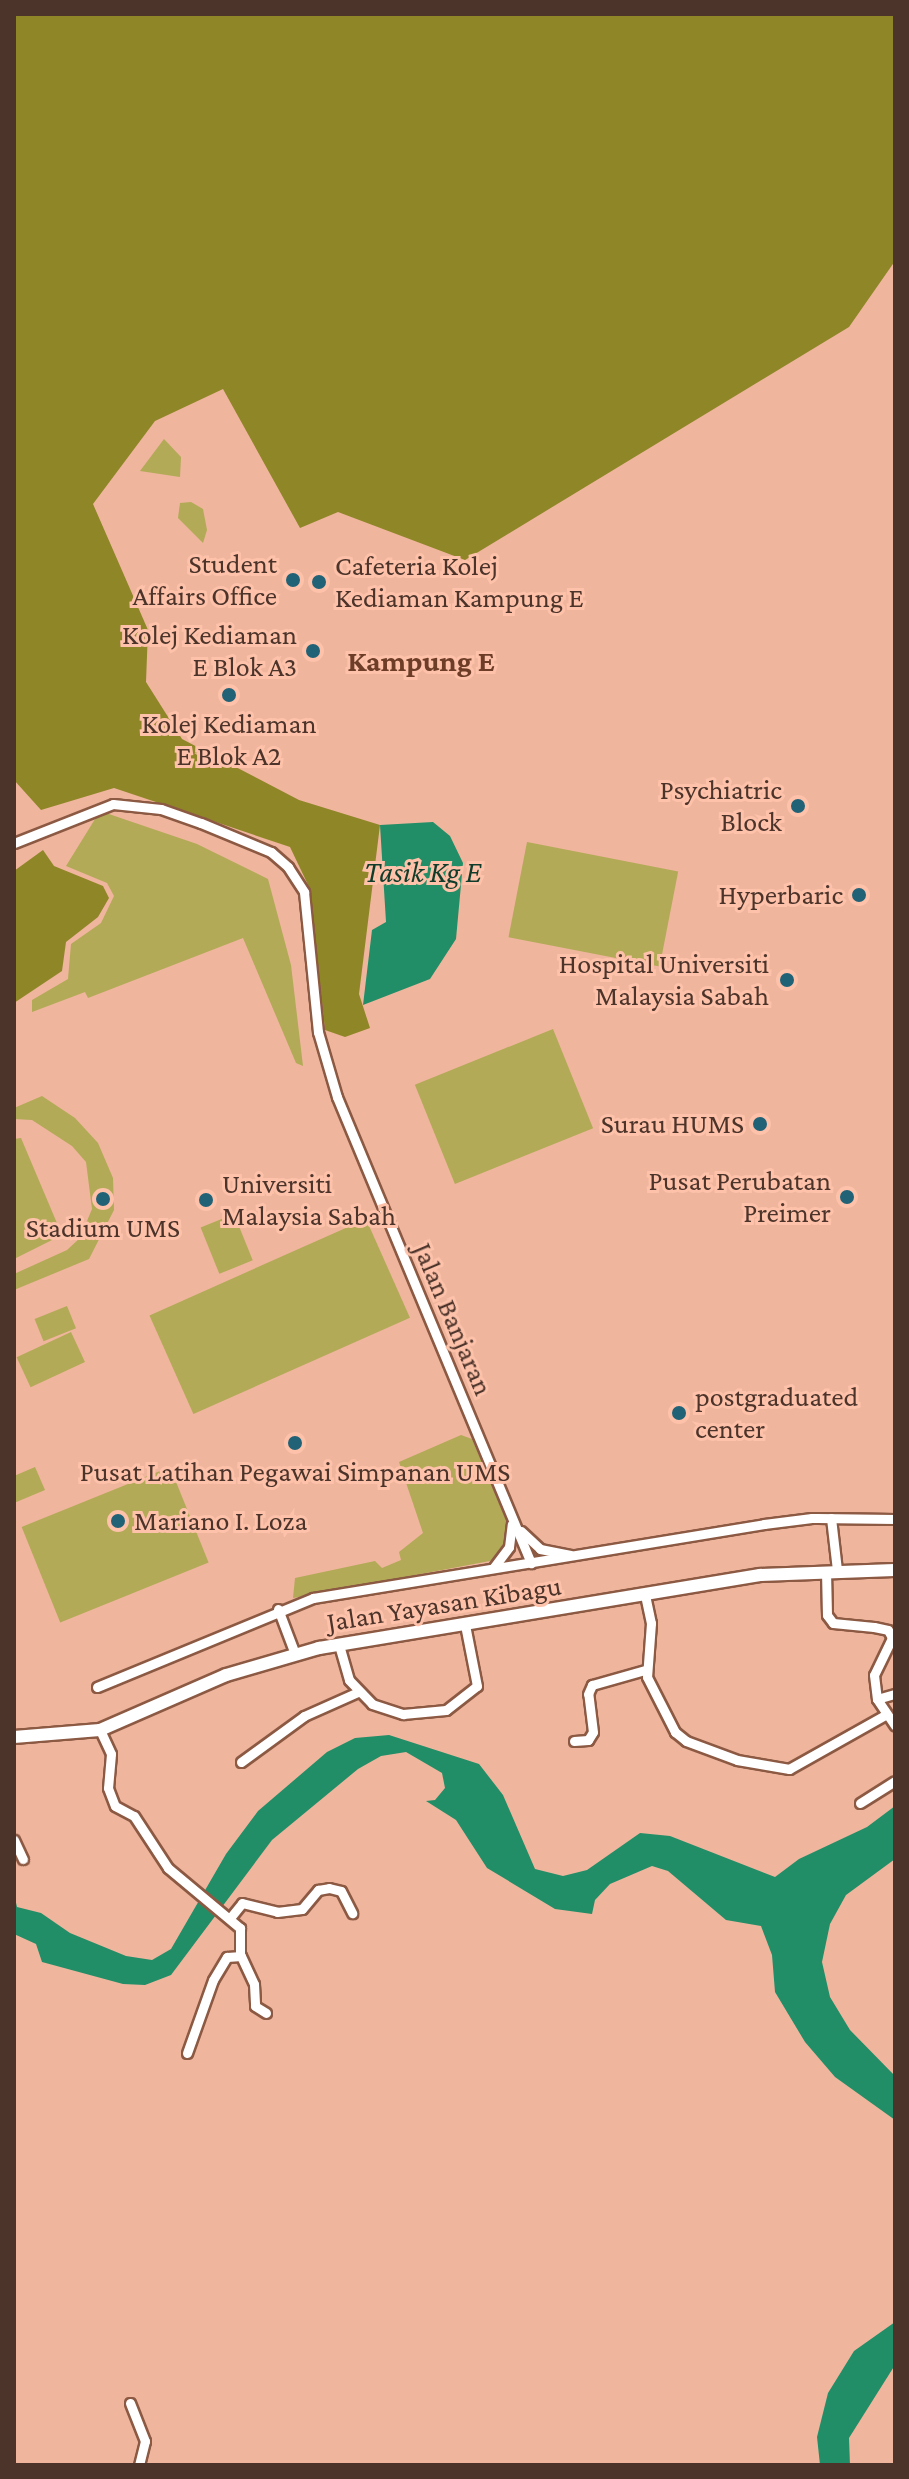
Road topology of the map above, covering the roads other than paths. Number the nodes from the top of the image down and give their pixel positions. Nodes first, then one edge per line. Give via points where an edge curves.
1 (14, 843) edge
2 (512, 1518) junction
3 (831, 1518) junction
4 (895, 1519) edge
5 (575, 1556) junction
6 (531, 1563) junction
7 (491, 1569) junction
8 (895, 1570) edge
9 (831, 1571) junction
10 (645, 1595) junction
11 (278, 1609) junction
12 (465, 1625) junction
13 (891, 1629) edge
14 (339, 1645) junction
15 (295, 1654) junction
16 (645, 1670) junction
17 (97, 1687) dead end
18 (358, 1692) junction
19 (895, 1694) edge
20 (877, 1699) junction
21 (887, 1714) junction
22 (895, 1726) edge
23 (100, 1730) junction
24 (14, 1737) edge
25 (574, 1741) dead end
26 (241, 1762) dead end
27 (895, 1781) edge
28 (860, 1803) dead end
29 (14, 1840) edge
30 (23, 1859) dead end
31 (352, 1913) dead end
32 (226, 1916) junction
33 (241, 1956) junction
34 (266, 2013) dead end
35 (187, 2053) dead end
36 (130, 2403) dead end
37 (139, 2465) edge

1 - 2 street, Jalan Banjaran via 113,804 161,809 201,823 271,852 288,867 304,892 318,1032 337,1097
2 - 5 street via 540,1549
2 - 6 street, Jalan Banjaran
2 - 7 street via 509,1547
3 - 4 street
3 - 5 street
3 - 9 street
5 - 6 street
6 - 7 street
7 - 11 street via 313,1598
8 - 9 street, Jalan Yayasan Kibagu
9 - 10 street, Jalan Yayasan Kibagu via 760,1575
9 - 13 street via 827,1615 833,1623
10 - 12 street, Jalan Yayasan Kibagu
10 - 16 street via 651,1623
11 - 15 street
11 - 17 street
12 - 14 street, Jalan Yayasan Kibagu
12 - 18 street via 477,1686 459,1702 446,1710 403,1714 372,1704
13 - 20 street via 890,1646 874,1675
14 - 15 street, Jalan Yayasan Kibagu
14 - 18 street
15 - 23 street, Jalan Yayasan Kibagu via 226,1675
16 - 21 street via 675,1732 686,1741 779,1771
16 - 25 street via 592,1685 588,1694 593,1732 588,1740
18 - 26 street via 304,1716
19 - 20 street
20 - 21 street
21 - 22 street
23 - 24 street, Jalan Yayasan Kibagu
23 - 32 street via 111,1754 112,1801 134,1816 157,1857
27 - 28 street
29 - 30 street
31 - 32 street via 341,1891 329,1888 318,1890 302,1909 277,1912 242,1903
32 - 33 street via 242,1933
33 - 34 street via 254,1984 255,2006
33 - 35 street via 227,1957 213,1980
36 - 37 street via 145,2441

